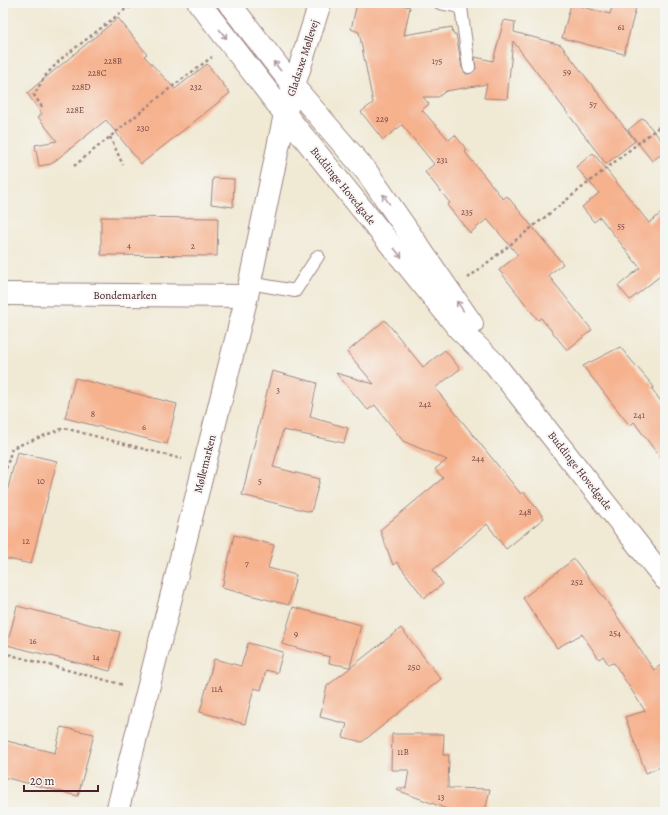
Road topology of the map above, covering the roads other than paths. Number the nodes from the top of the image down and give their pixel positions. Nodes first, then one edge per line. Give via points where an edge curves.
1 (199, 3) edge
2 (229, 3) edge
3 (320, 3) edge
4 (440, 3) edge
5 (469, 67) dead end
6 (294, 87) junction
7 (285, 114) junction
8 (318, 256) dead end
9 (248, 290) junction
10 (3, 294) edge
11 (494, 363) junction
12 (665, 579) edge
13 (117, 812) edge

1 -> 7 street, Buddinge Hovedgade
6 -> 2 street, Buddinge Hovedgade
3 - 6 street, Gladsaxe Møllevej
4 - 5 lane via 461,7
6 - 7 street, Gladsaxe Møllevej
11 -> 6 street, Buddinge Hovedgade via 468,319 367,172
7 - 9 street, Møllemarken
7 -> 11 street, Buddinge Hovedgade via 459,329
8 - 9 lane via 295,291
9 - 10 street, Bondemarken
9 - 13 street, Møllemarken
11 - 12 street, Buddinge Hovedgade

